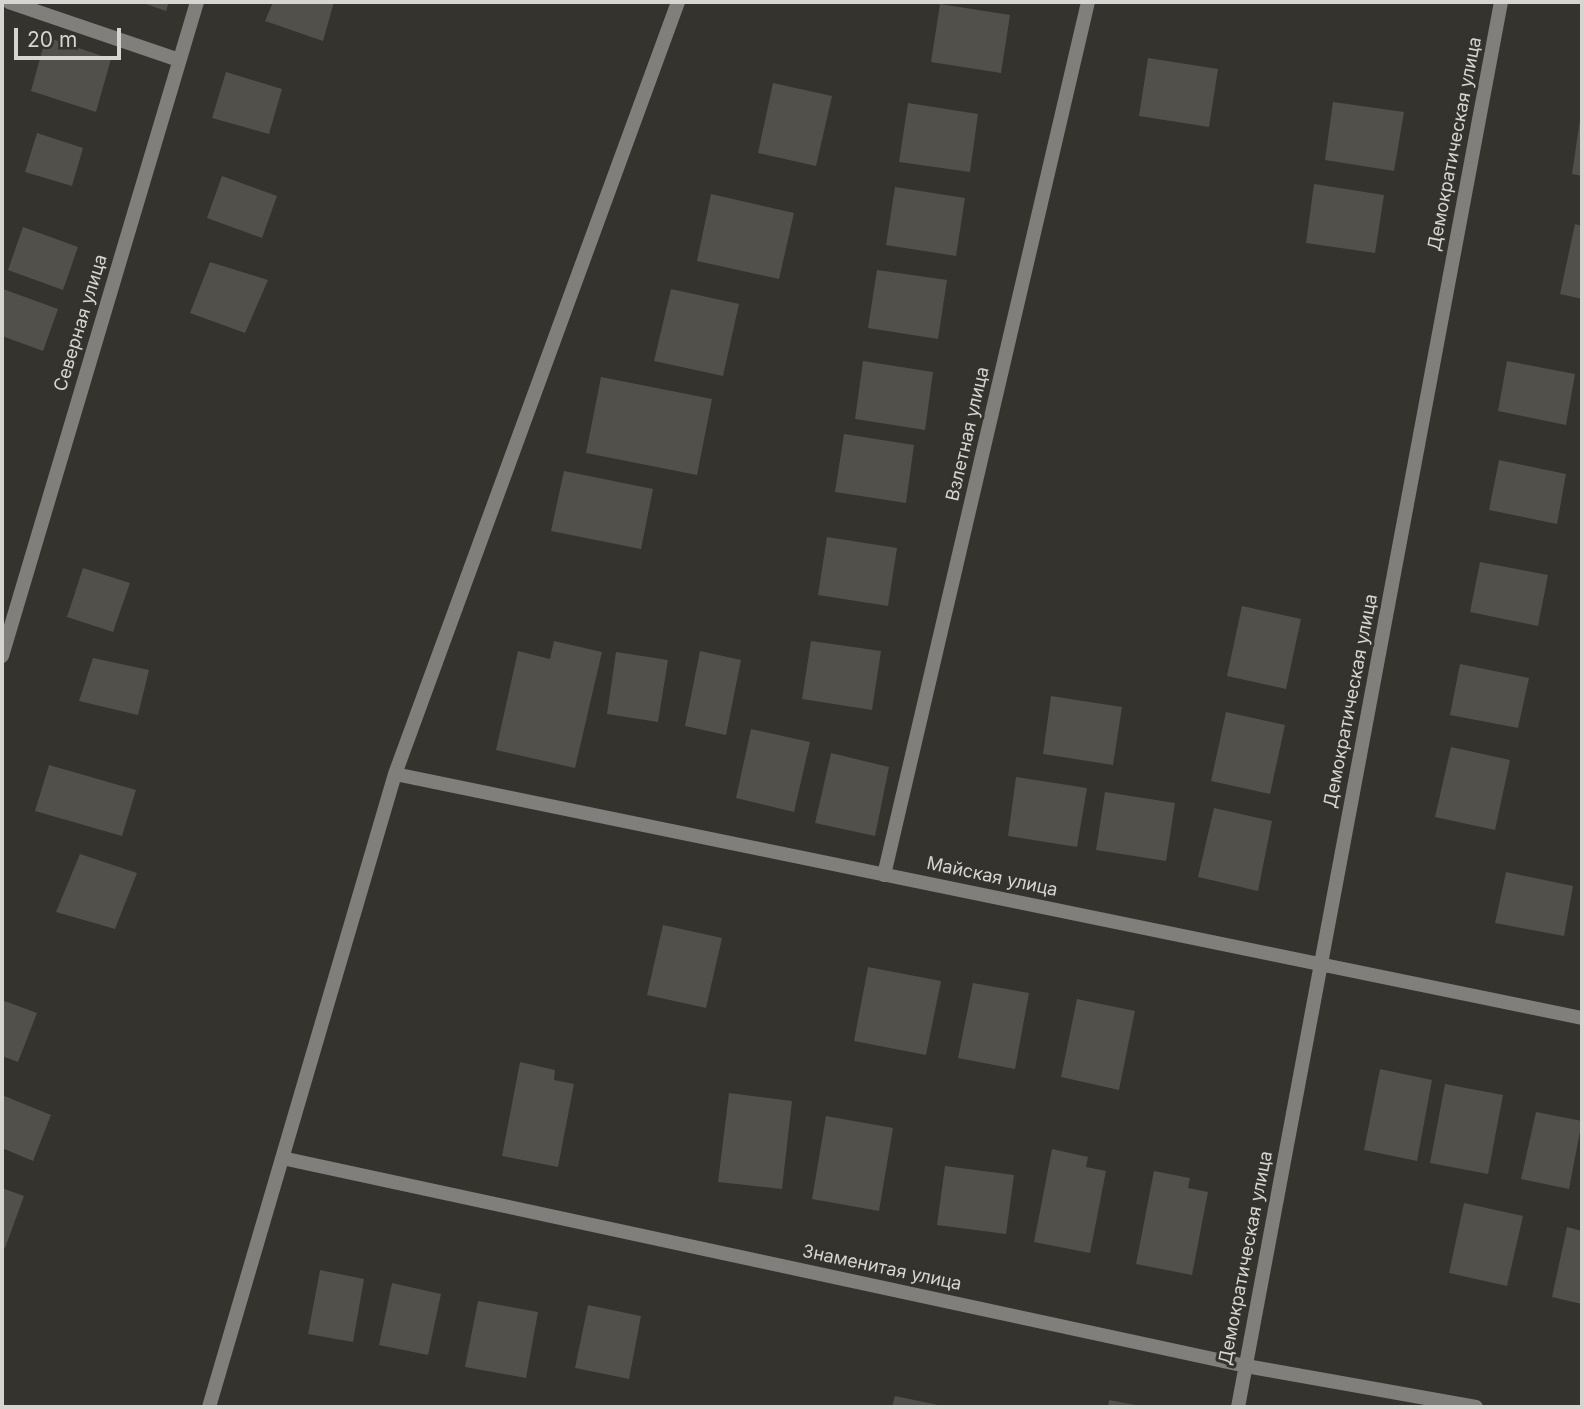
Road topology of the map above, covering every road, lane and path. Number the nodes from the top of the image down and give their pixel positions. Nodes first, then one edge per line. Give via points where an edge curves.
1 (9, 2) edge
2 (197, 2) edge
3 (678, 2) edge
4 (1088, 2) edge
5 (1501, 2) edge
6 (179, 60) junction
7 (2, 656) edge
8 (395, 774) junction
9 (884, 875) junction
10 (1321, 965) junction
11 (1582, 1018) edge
12 (282, 1158) junction
13 (1246, 1366) junction
14 (209, 1407) edge
15 (1238, 1407) edge
16 (1476, 1407) edge

1 - 6 street
2 - 6 street, Северная улица
3 - 8 street
4 - 9 street, Взлетная улица
5 - 10 street, Демократическая улица
6 - 7 street, Северная улица
8 - 9 street, Майская улица
8 - 12 street
9 - 10 street, Майская улица
10 - 11 street, Майская улица
10 - 13 street, Демократическая улица
12 - 13 street, Знаменитая улица
12 - 14 street
13 - 15 street, Демократическая улица
13 - 16 street, Знаменитая улица

